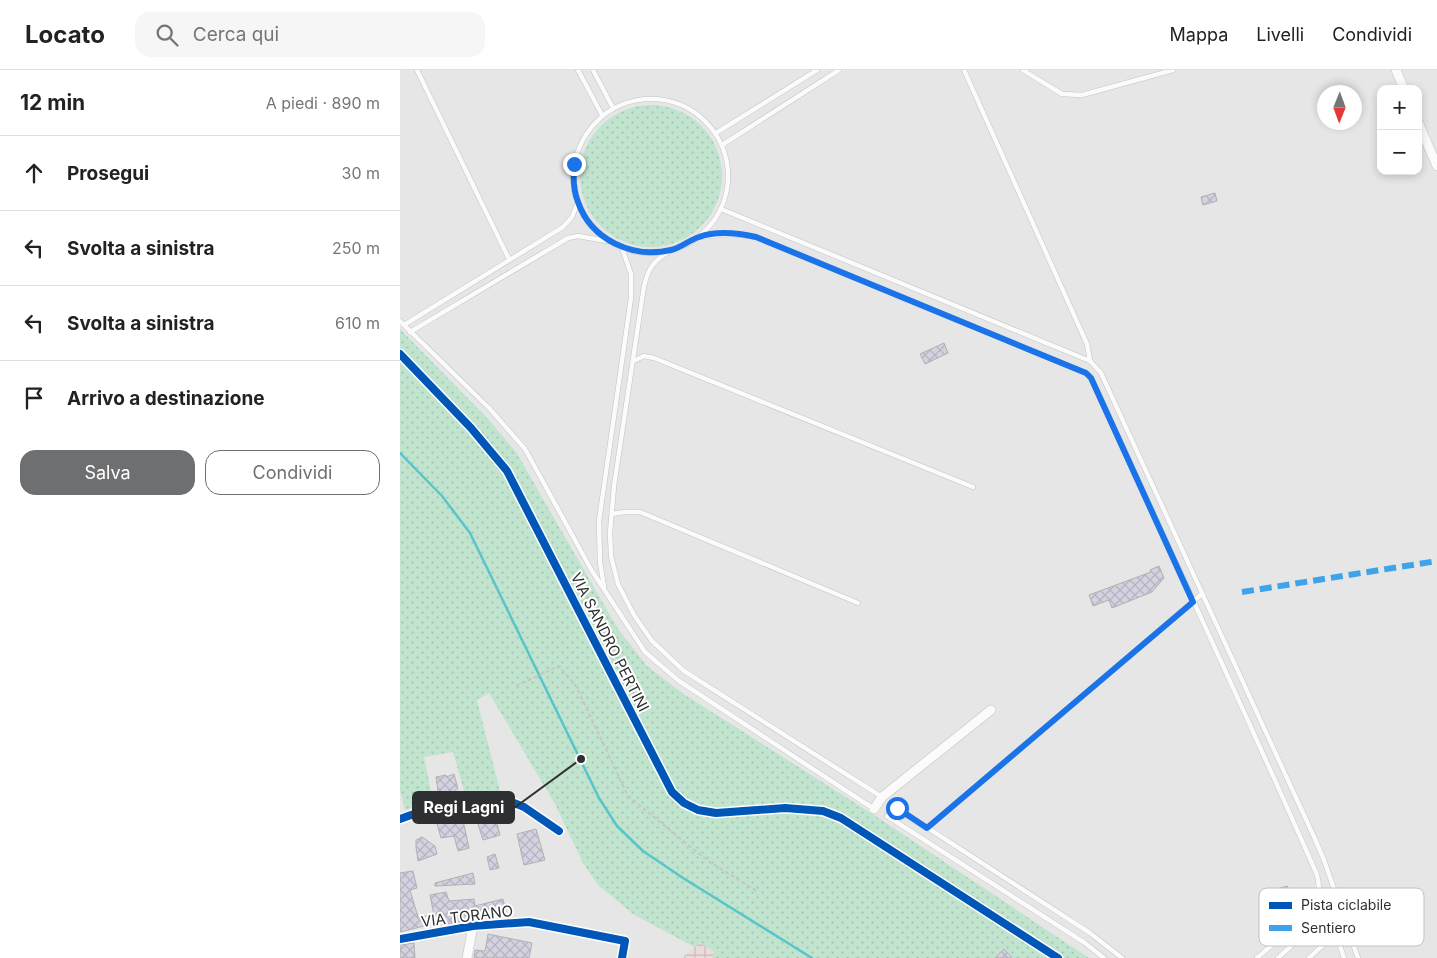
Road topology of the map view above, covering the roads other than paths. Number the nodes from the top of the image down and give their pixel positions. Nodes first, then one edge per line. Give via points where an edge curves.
1 (417, 70) edge
2 (578, 70) edge
3 (594, 70) edge
4 (817, 70) edge
5 (839, 70) edge
6 (964, 70) edge
7 (1023, 70) edge
8 (1173, 70) edge
9 (1396, 70) edge
10 (1402, 85) edge
11 (613, 108) junction
12 (602, 115) junction
13 (1421, 130) edge
14 (716, 133) junction
15 (722, 145) junction
16 (1437, 166) edge
17 (578, 202) junction
18 (721, 208) junction
19 (698, 237) junction
20 (609, 241) junction
21 (622, 248) junction
22 (671, 250) junction
23 (509, 259) junction
24 (402, 323) edge
25 (410, 332) junction
26 (400, 354) edge
27 (633, 361) junction
28 (1090, 361) junction
29 (973, 488) dead end
30 (612, 514) junction
31 (605, 591) junction
32 (1202, 594) junction
33 (1193, 602) junction
34 (858, 603) dead end
35 (991, 710) dead end
36 (882, 798) junction
37 (897, 808) dead end
38 (874, 809) joint
39 (887, 816) dead end
40 (400, 818) edge
41 (927, 828) junction
42 (559, 831) dead end
43 (1320, 888) edge
44 (1333, 888) edge
45 (473, 926) junction
46 (400, 939) edge
47 (1271, 946) edge
48 (1291, 946) edge
49 (1322, 946) edge
50 (1339, 946) edge
51 (1354, 946) edge
52 (467, 958) edge
53 (622, 958) edge
54 (1058, 958) edge
55 (1104, 958) edge
56 (1122, 958) edge
57 (1257, 958) edge
58 (1278, 958) edge
59 (1309, 958) edge
60 (1344, 958) edge
61 (1358, 958) edge

1 - 23 lane
2 - 12 lane
3 - 11 lane
4 - 14 lane
5 - 15 lane
6 - 28 lane via 1087,344
7 - 8 lane via 1062,94 1082,95
9 - 10 street
11 - 12 lane
11 - 14 lane via 631,100 669,100 688,107
12 - 17 lane via 588,129 576,155 573,184
13 - 16 street
14 - 15 lane
15 - 18 lane via 729,177
17 - 20 lane via 585,217
17 - 23 lane via 563,228
18 - 19 lane via 712,224
18 - 28 lane
19 - 22 lane
19 - 33 lane via 732,234 756,237 1086,373
20 - 21 lane
20 - 25 lane via 578,236 568,238
21 - 22 lane via 646,253
21 - 31 lane via 631,274 631,290 599,521 600,562
22 - 27 lane via 657,259 647,272
23 - 24 lane
24 - 25 lane
25 - 31 lane via 490,409 525,449
26 - 54 street, VIA SANDRO PERTINI via 507,471 672,792 684,803 716,814 785,808 823,810 856,827
27 - 29 lane via 644,356 654,358
27 - 30 lane
28 - 32 lane via 1101,373
30 - 34 lane via 640,512
30 - 36 lane via 611,556 618,584 652,641 684,671
31 - 38 lane via 640,645 660,666
32 - 33 lane
32 - 44 lane via 1318,846
33 - 41 lane
33 - 43 lane via 1262,747
35 - 36 street
36 - 38 street
37 - 41 lane
39 - 55 lane
40 - 42 street via 461,797 502,798 524,806
41 - 56 lane via 1090,933
45 - 46 street, VIA TORANO
45 - 52 street
45 - 53 street, VIA TORANO via 529,922 625,941
47 - 57 lane
48 - 58 lane
49 - 59 lane
50 - 60 lane
51 - 61 lane

